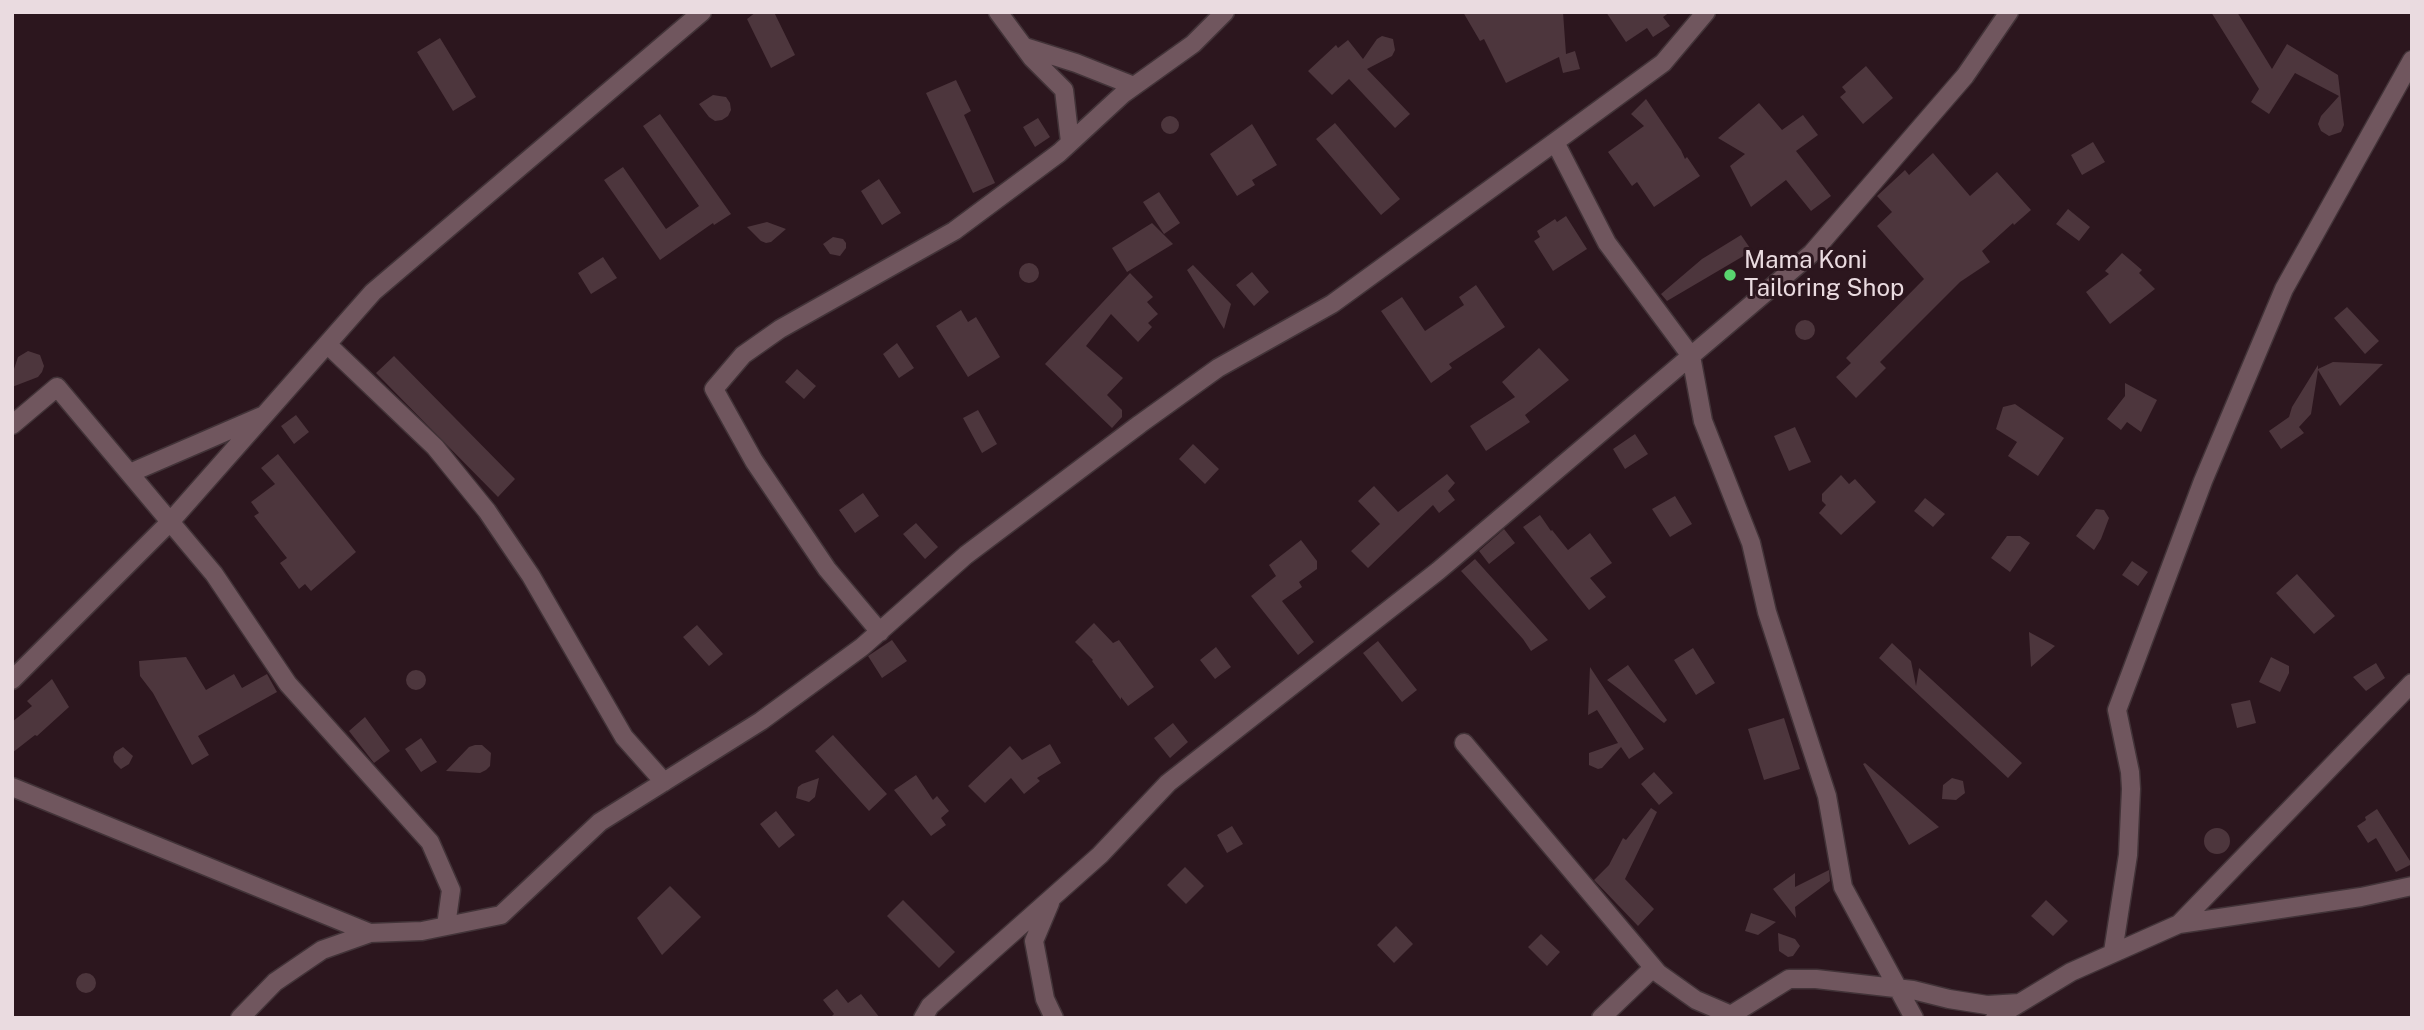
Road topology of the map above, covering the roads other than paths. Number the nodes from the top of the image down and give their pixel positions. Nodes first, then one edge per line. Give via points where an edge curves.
1 (702, 12) edge
2 (998, 12) edge
3 (1225, 12) edge
4 (1706, 12) edge
5 (2009, 12) edge
6 (1025, 47) junction
7 (2412, 60) edge
8 (1134, 86) junction
9 (1070, 142) junction
10 (1555, 142) junction
11 (328, 345) junction
12 (1691, 356) junction
13 (268, 414) junction
14 (12, 425) edge
15 (130, 473) junction
16 (170, 522) junction
17 (880, 632) junction
18 (12, 680) edge
19 (2412, 683) edge
20 (1464, 743) dead end
21 (664, 782) junction
22 (12, 787) edge
23 (2412, 886) edge
24 (1052, 897) junction
25 (2179, 924) junction
26 (446, 926) junction
27 (370, 933) junction
28 (2113, 952) junction
29 (1653, 968) junction
30 (1897, 988) junction
31 (2020, 1003) junction
32 (240, 1018) edge
33 (923, 1018) edge
34 (1054, 1018) edge
35 (1601, 1018) edge
36 (1914, 1018) edge
37 (1995, 1018) edge

1 - 11 street via 373,292
2 - 6 street
3 - 8 street via 1194,44
4 - 10 street via 1663,63
5 - 12 street via 1965,76 1812,253
6 - 8 street
6 - 9 street via 1064,90
7 - 28 street via 2284,289 2203,481 2117,710 2131,789 2128,855
8 - 9 street
9 - 17 street via 954,230 780,329 743,355 714,389 754,461 820,558
10 - 12 street via 1608,243
10 - 17 street via 1332,304 1218,368 1140,424 966,555
11 - 13 street
11 - 21 street via 435,447 487,511 531,576 624,737
12 - 24 street via 1438,571 1168,783 1100,855
12 - 30 street via 1703,421 1751,544 1767,612 1827,796 1843,887
13 - 15 street
13 - 16 street
14 - 15 street via 57,387
15 - 16 street
16 - 18 street
16 - 26 street via 214,574 288,684 430,842 451,890
17 - 21 street via 761,721
19 - 25 street
20 - 29 street
21 - 26 street via 600,822 501,915
22 - 27 street
23 - 25 street
24 - 33 street via 930,1006
24 - 34 street via 1034,941 1045,999
25 - 28 street
26 - 27 street via 422,932
27 - 32 street via 322,950 275,982
28 - 31 street
29 - 30 street via 1696,1000 1731,1015 1789,979
29 - 35 street
30 - 31 street via 1987,1005
30 - 36 street
31 - 37 street

